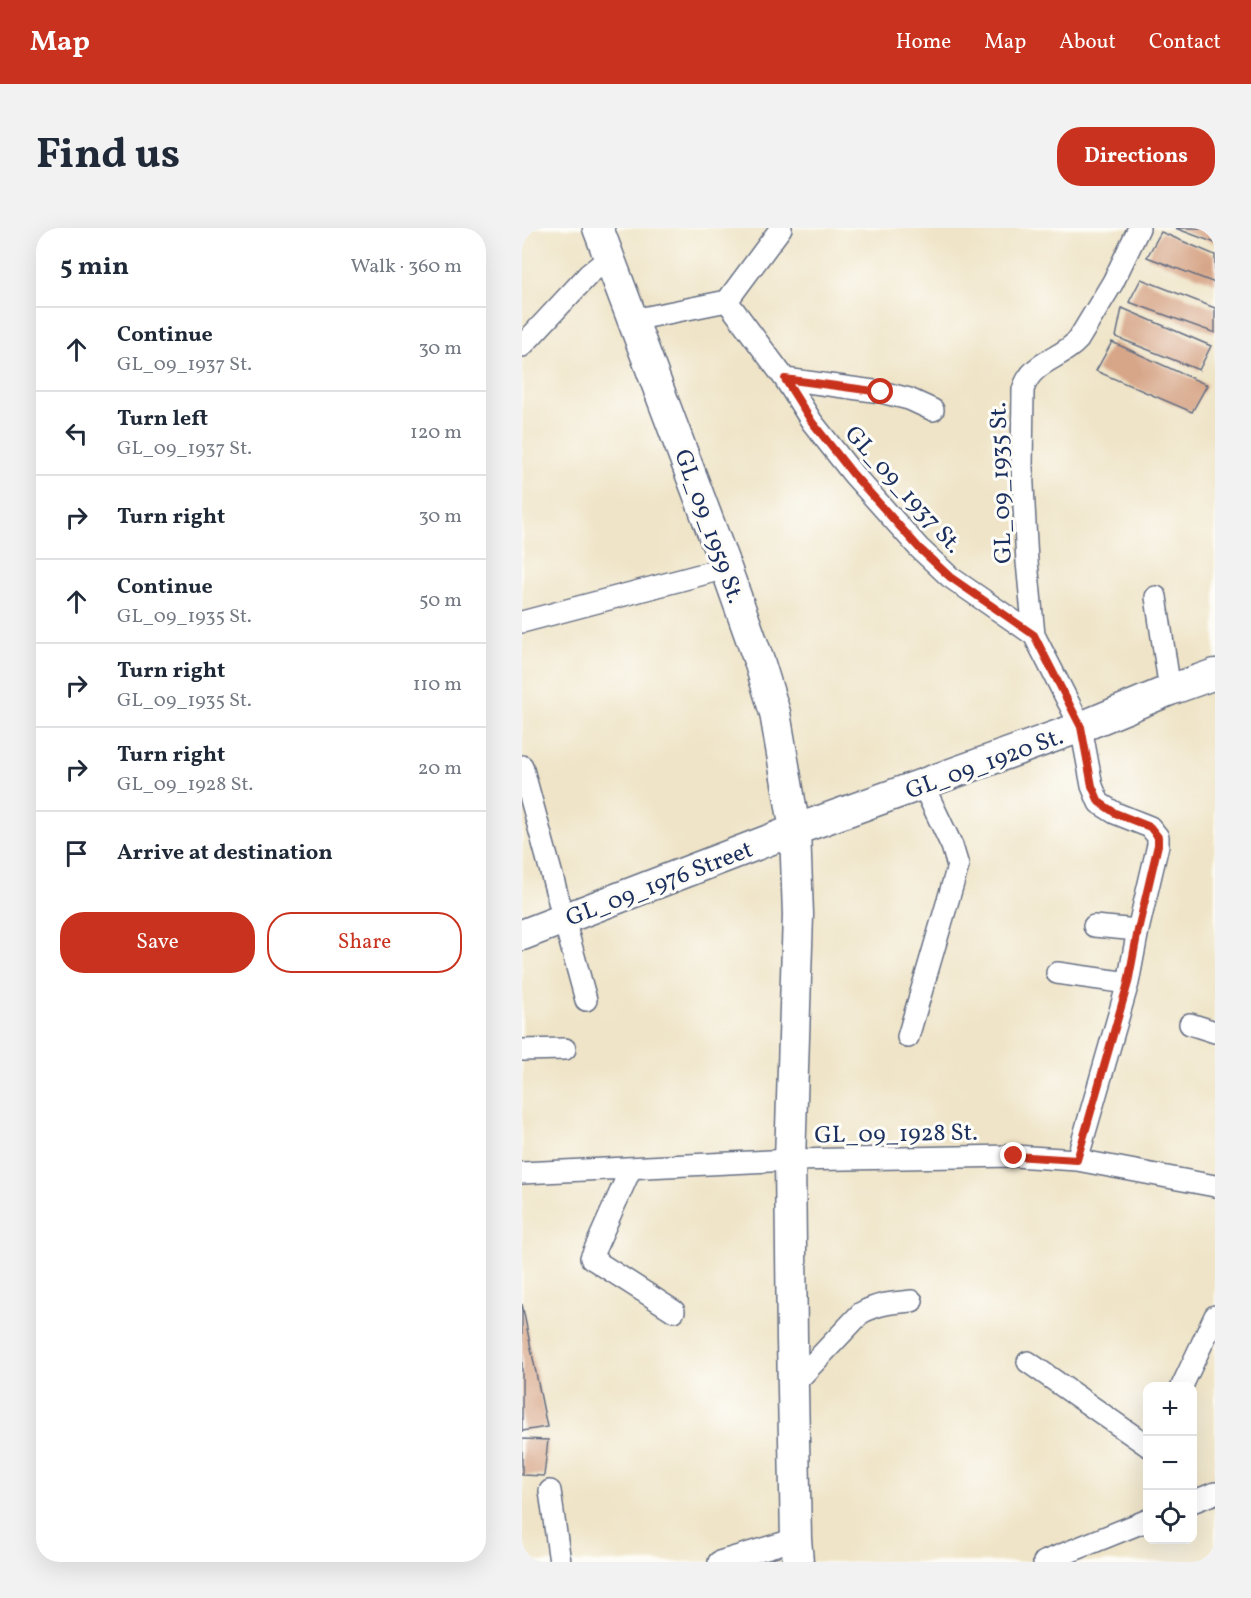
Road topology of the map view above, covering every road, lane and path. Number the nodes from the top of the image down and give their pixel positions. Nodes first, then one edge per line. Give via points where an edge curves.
1 (598, 228) edge
2 (781, 228) edge
3 (1139, 228) edge
4 (609, 258) junction
5 (727, 301) junction
6 (633, 320) junction
7 (522, 346) edge
8 (785, 379) junction
9 (933, 410) dead end
10 (726, 568) junction
11 (1156, 597) dead end
12 (522, 622) edge
13 (1034, 635) junction
14 (1215, 674) edge
15 (1170, 690) junction
16 (1081, 727) junction
17 (522, 766) edge
18 (923, 785) junction
19 (795, 830) junction
20 (564, 920) junction
21 (1094, 926) dead end
22 (1138, 930) junction
23 (522, 935) edge
24 (1057, 972) dead end
25 (1128, 983) junction
26 (586, 1000) dead end
27 (1190, 1024) dead end
28 (1215, 1032) edge
29 (908, 1037) dead end
30 (565, 1049) dead end
31 (522, 1050) edge
32 (790, 1160) junction
33 (1077, 1160) junction
34 (631, 1168) junction
35 (522, 1173) edge
36 (1215, 1186) edge
37 (912, 1300) dead end
38 (674, 1311) dead end
39 (1215, 1316) edge
40 (1028, 1362) dead end
41 (1184, 1382) edge
42 (793, 1385) junction
43 (1143, 1442) edge
44 (550, 1491) dead end
45 (1215, 1493) edge
46 (1197, 1500) edge
47 (1143, 1522) edge
48 (797, 1550) edge
49 (560, 1562) edge
50 (719, 1562) edge
51 (1044, 1562) edge

1 - 4 main road, GL_09_1959 St.
2 - 5 street
3 - 13 street, GL_09_1935 St. via 1078,340 1033,370 1023,390 1022,467
4 - 6 main road, GL_09_1959 St.
4 - 7 street
5 - 6 street
5 - 8 street, GL_09_1937 St.
6 - 10 main road, GL_09_1959 St.
8 - 9 street, GL_09_1937 St. via 881,392
8 - 13 street, GL_09_1937 St. via 832,448 919,548 950,577
10 - 12 street
10 - 19 main road, GL_09_1959 St. via 775,713
11 - 15 street
13 - 16 street
14 - 15 main road, GL_09_1920 St.
15 - 16 main road, GL_09_1920 St.
16 - 18 main road, GL_09_1920 St.
16 - 22 street via 1092,786 1099,802 1150,827 1158,837
17 - 20 street
18 - 19 main road, GL_09_1920 St.
18 - 29 street via 958,867
19 - 20 main road, GL_09_1976 Street
19 - 32 main road, GL_09_1959 St. via 798,915
20 - 23 main road, GL_09_1976 Street
20 - 26 street
21 - 22 street
22 - 25 street
24 - 25 street
25 - 33 street
27 - 28 street
30 - 31 street
32 - 33 street, GL_09_1928 St. via 1014,1156
32 - 34 street, GL_09_1928 St.
32 - 42 main road, GL_09_1959 St.
33 - 36 street, GL_09_1928 St.
34 - 35 street, GL_09_1928 St.
34 - 38 street via 591,1258
37 - 42 street via 875,1306 861,1313
39 - 41 street
40 - 43 street
42 - 48 main road, GL_09_1959 St.
44 - 49 street
45 - 46 street
47 - 51 street
48 - 50 street

